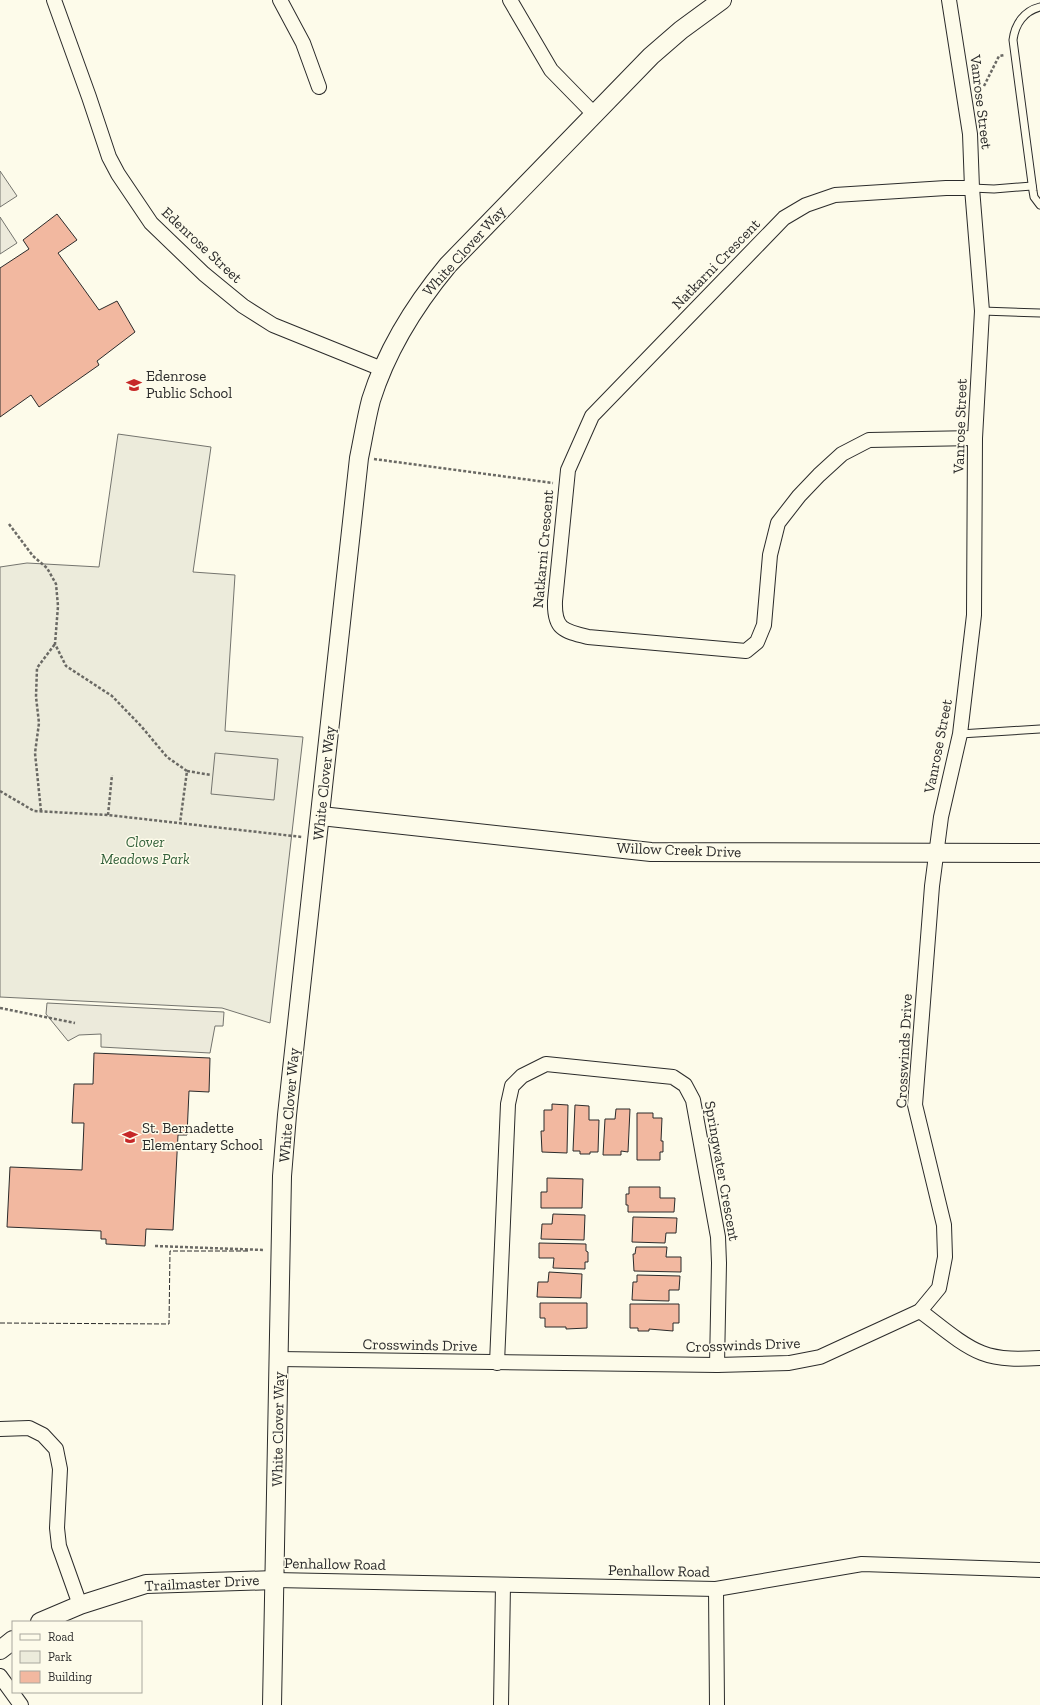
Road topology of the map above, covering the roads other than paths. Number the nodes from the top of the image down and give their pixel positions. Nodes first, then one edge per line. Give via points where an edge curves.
1 (54, 0) edge
2 (280, 0) edge
3 (510, 0) edge
4 (722, 0) edge
5 (948, 0) edge
6 (1040, 7) edge
7 (319, 87) dead end
8 (594, 114) junction
9 (1032, 186) junction
10 (972, 188) junction
11 (1040, 205) edge
12 (982, 311) junction
13 (1040, 313) edge
14 (382, 369) junction
15 (975, 438) junction
16 (1040, 729) edge
17 (960, 734) junction
18 (321, 816) junction
19 (937, 852) junction
20 (1040, 853) edge
21 (920, 1311) junction
22 (1040, 1358) edge
23 (279, 1359) junction
24 (497, 1363) junction
25 (717, 1364) junction
26 (0, 1428) edge
27 (1040, 1570) edge
28 (275, 1580) junction
29 (503, 1585) junction
30 (716, 1589) junction
31 (80, 1605) junction
32 (42, 1621) edge
33 (12, 1641) edge
34 (0, 1650) edge
35 (0, 1676) edge
36 (12, 1693) edge
37 (12, 1693) edge
38 (21, 1705) edge
39 (272, 1705) edge
40 (501, 1705) edge
41 (717, 1705) edge

1 - 14 street, Edenrose Street via 109,157 151,223 204,274 243,306 273,325
2 - 7 street via 304,43
3 - 8 street via 551,70
4 - 8 street, White Clover Way via 680,30
5 - 10 street, Vanrose Street via 952,12 970,134
6 - 9 lane via 1023,17 1016,28 1013,40
8 - 14 street, White Clover Way via 466,245 430,287 391,347
9 - 10 lane
9 - 11 lane via 1034,197
10 - 12 street, Vanrose Street
10 - 15 street, Natkarni Crescent via 835,195 806,205 784,218 592,416 568,470 554,616 558,625 570,633 588,637 746,651 757,642 764,625 770,555 778,523 819,475 842,454 869,440
12 - 13 lane
12 - 15 street, Vanrose Street
14 - 18 street, White Clover Way via 371,401 359,458
15 - 17 street, Vanrose Street via 974,615
16 - 17 lane
17 - 19 street, Vanrose Street via 941,816
18 - 19 street, Willow Creek Drive via 651,852
18 - 23 street, White Clover Way via 287,1109 282,1176
19 - 20 street, Willow Creek Drive
19 - 21 street, Crosswinds Drive via 932,886 915,1105 944,1225 945,1257 939,1288
21 - 22 street via 982,1353 1013,1359
21 - 25 street, Crosswinds Drive via 820,1357 789,1363
23 - 24 street, Crosswinds Drive
23 - 28 street, White Clover Way
24 - 25 street, Crosswinds Drive
24 - 25 street, Springwater Crescent via 508,1104 512,1086 522,1076 546,1064 673,1077 685,1085 693,1100 718,1237
26 - 31 street via 29,1428 43,1435 56,1449 60,1469 57,1528 59,1546
27 - 30 street, Penhallow Road via 862,1564
28 - 29 street, Penhallow Road
28 - 31 street, Trailmaster Drive via 146,1584
28 - 39 street, White Clover Way
29 - 30 street, Penhallow Road
29 - 40 street
30 - 41 street
31 - 32 street, Trailmaster Drive
33 - 34 street
35 - 36 street
37 - 38 street

